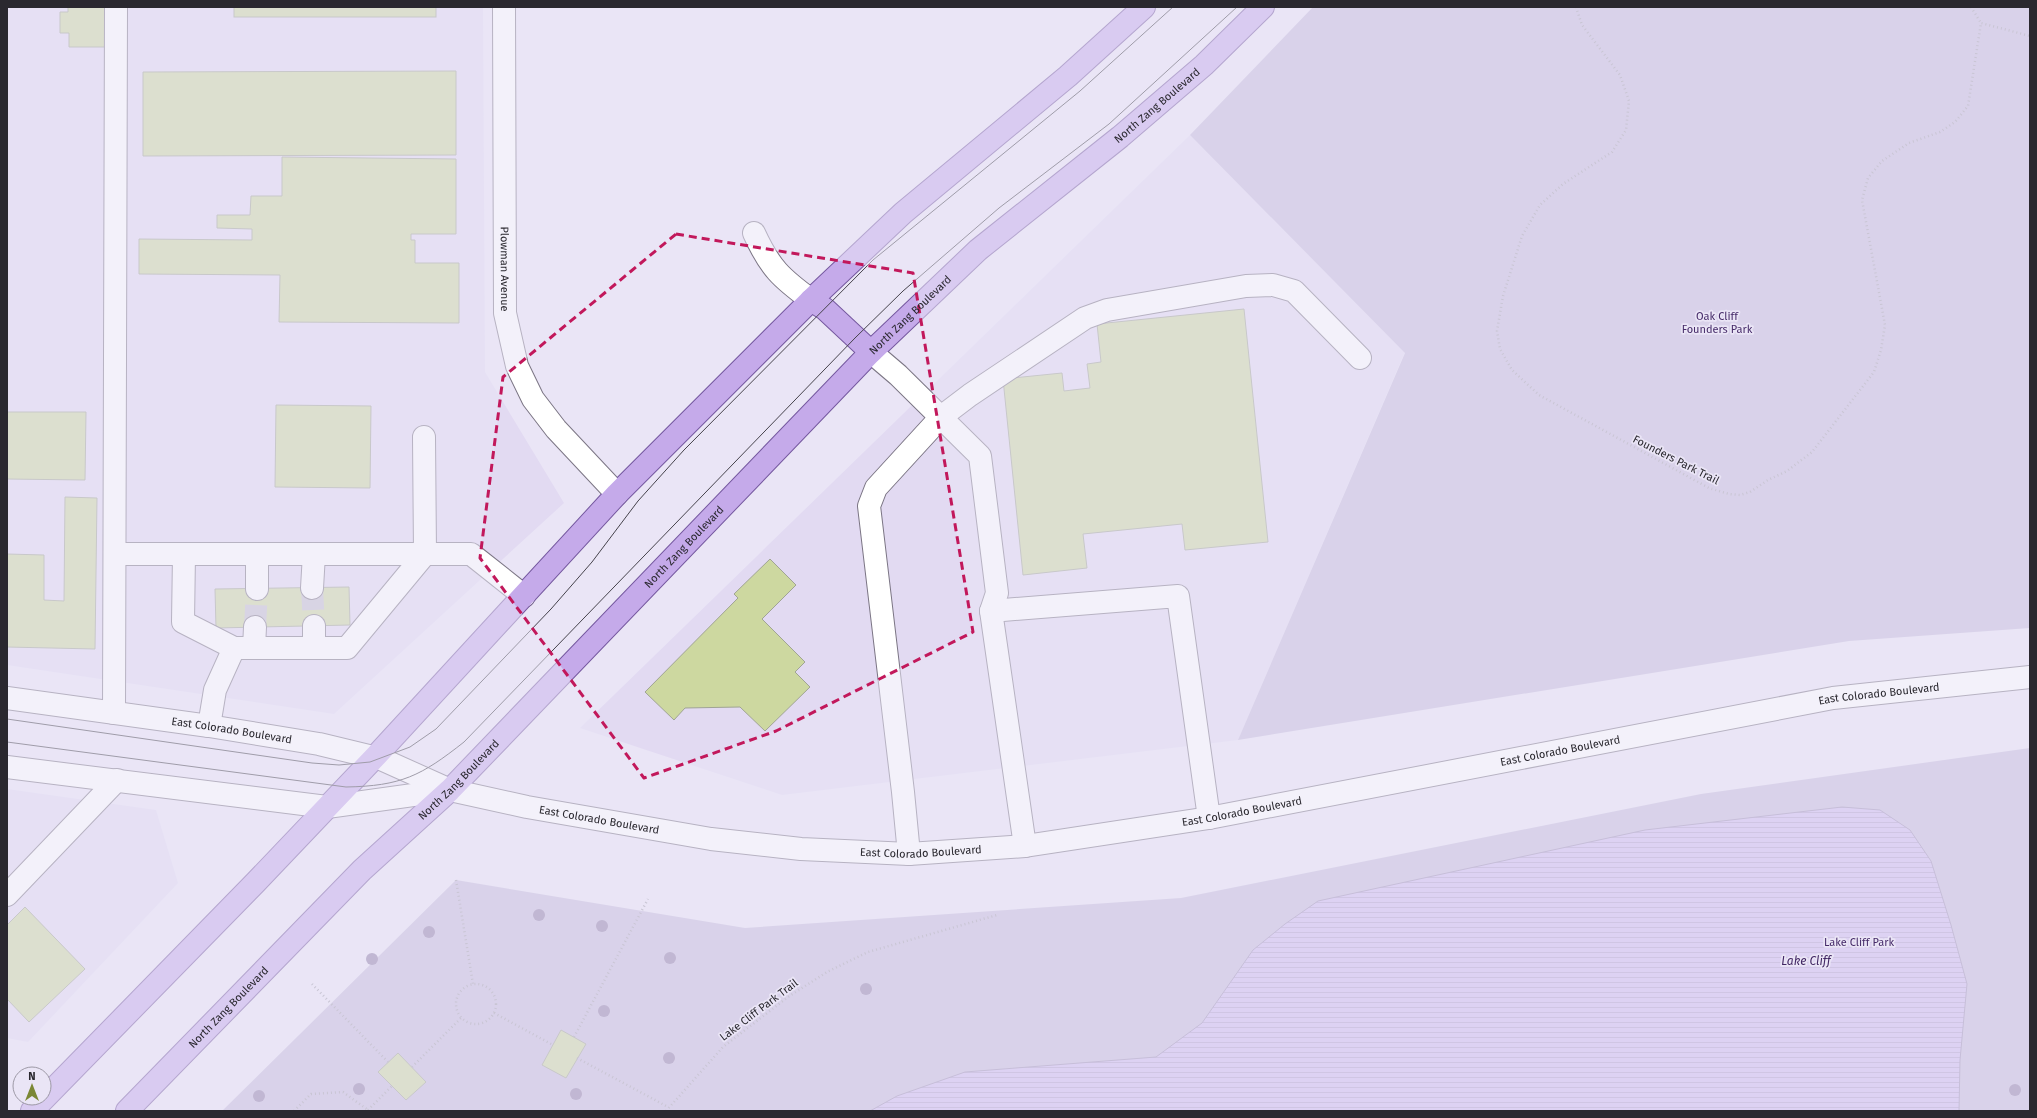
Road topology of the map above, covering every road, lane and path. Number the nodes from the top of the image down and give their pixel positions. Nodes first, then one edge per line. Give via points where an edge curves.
1 (116, 7) edge
2 (504, 7) edge
3 (1144, 7) edge
4 (1263, 7) edge
5 (1576, 7) edge
6 (1971, 7) edge
7 (1981, 23) junction
8 (2030, 36) edge
9 (754, 233) dead end
10 (811, 300) junction
11 (870, 352) junction
12 (1360, 358) dead end
13 (941, 417) junction
14 (424, 437) dead end
15 (617, 494) junction
16 (115, 554) junction
17 (184, 554) junction
18 (257, 554) junction
19 (314, 554) junction
20 (425, 554) junction
21 (312, 588) tunnel mouth
22 (257, 589) tunnel mouth
23 (524, 596) junction
24 (991, 611) junction
25 (314, 626) tunnel mouth
26 (248, 641) junction
27 (314, 648) junction
28 (2030, 677) edge
29 (7, 698) edge
30 (114, 713) junction
31 (209, 726) junction
32 (375, 757) junction
33 (7, 767) edge
34 (117, 780) junction
35 (450, 790) junction
36 (327, 807) junction
37 (1209, 818) junction
38 (1025, 846) junction
39 (909, 854) junction
40 (456, 880) dead end
41 (7, 895) edge
42 (648, 899) dead end
43 (997, 915) dead end
44 (312, 984) dead end
45 (473, 984) junction
46 (494, 1013) junction
47 (462, 1017) junction
48 (574, 1037) dead end
49 (553, 1045) dead end
50 (577, 1058) dead end
51 (388, 1062) dead end
52 (412, 1067) dead end
53 (392, 1086) dead end
54 (668, 1107) junction
55 (369, 1110) edge
56 (32, 1111) edge
57 (127, 1111) edge
58 (294, 1111) edge
59 (666, 1111) edge

1 - 16 street
2 - 15 street, Plowman Avenue via 505,313 517,366 533,400 556,429
3 - 10 main road via 1068,76 904,213
4 - 11 main road, North Zang Boulevard via 1204,65 1120,137 978,250
5 - 7 path, Founders Park Trail via 1582,25 1620,75 1629,101 1626,130 1612,152 1563,184 1540,205 1522,236 1502,296 1497,331 1500,349 1512,370 1539,394 1709,488 1740,495 1787,471 1812,452 1874,372 1885,325 1862,200 1868,178 1882,161 1909,143 1940,132 1955,122 1968,106
6 - 7 path
7 - 8 path
9 - 10 street via 774,270
10 - 11 main road via 825,309
10 - 15 main road
11 - 13 street
11 - 35 main road, North Zang Boulevard
12 - 13 street via 1294,291 1273,285 1246,286 1135,304 1085,318 970,394
13 - 24 street via 980,456 996,592
13 - 39 street via 876,488 870,506
14 - 20 street
15 - 23 main road
16 - 17 street
16 - 30 street
17 - 18 street
17 - 26 street via 183,622
18 - 19 street
18 - 22 street
19 - 20 street
19 - 21 street
20 - 23 street via 471,554
20 - 27 street via 347,648
23 - 32 main road
24 - 37 street via 1178,596
24 - 38 street
25 - 27 street
26 - 27 street
26 - 31 street via 216,690
28 - 37 street, East Colorado Boulevard via 1833,698
29 - 30 street, East Colorado Boulevard
30 - 31 street, East Colorado Boulevard
31 - 32 street, East Colorado Boulevard via 319,744
32 - 35 street, East Colorado Boulevard
32 - 36 main road
33 - 34 street, East Colorado Boulevard
34 - 36 street, East Colorado Boulevard
34 - 41 street
35 - 36 street, East Colorado Boulevard
35 - 39 street, East Colorado Boulevard via 521,806 711,839 801,849
35 - 57 main road, North Zang Boulevard via 362,870
36 - 56 main road
37 - 38 street, East Colorado Boulevard
38 - 39 street, East Colorado Boulevard
40 - 45 path
42 - 48 path
43 - 54 path, Lake Cliff Park Trail via 868,952 827,972 788,996 723,1047
44 - 51 path
45 - 46 path via 485,986 490,990 496,1001
45 - 47 path via 463,990 457,1000
46 - 47 path via 479,1023
46 - 49 path
47 - 52 path
50 - 54 path
53 - 55 path
54 - 59 path, Lake Cliff Park Trail
55 - 58 path via 342,1092 311,1094

